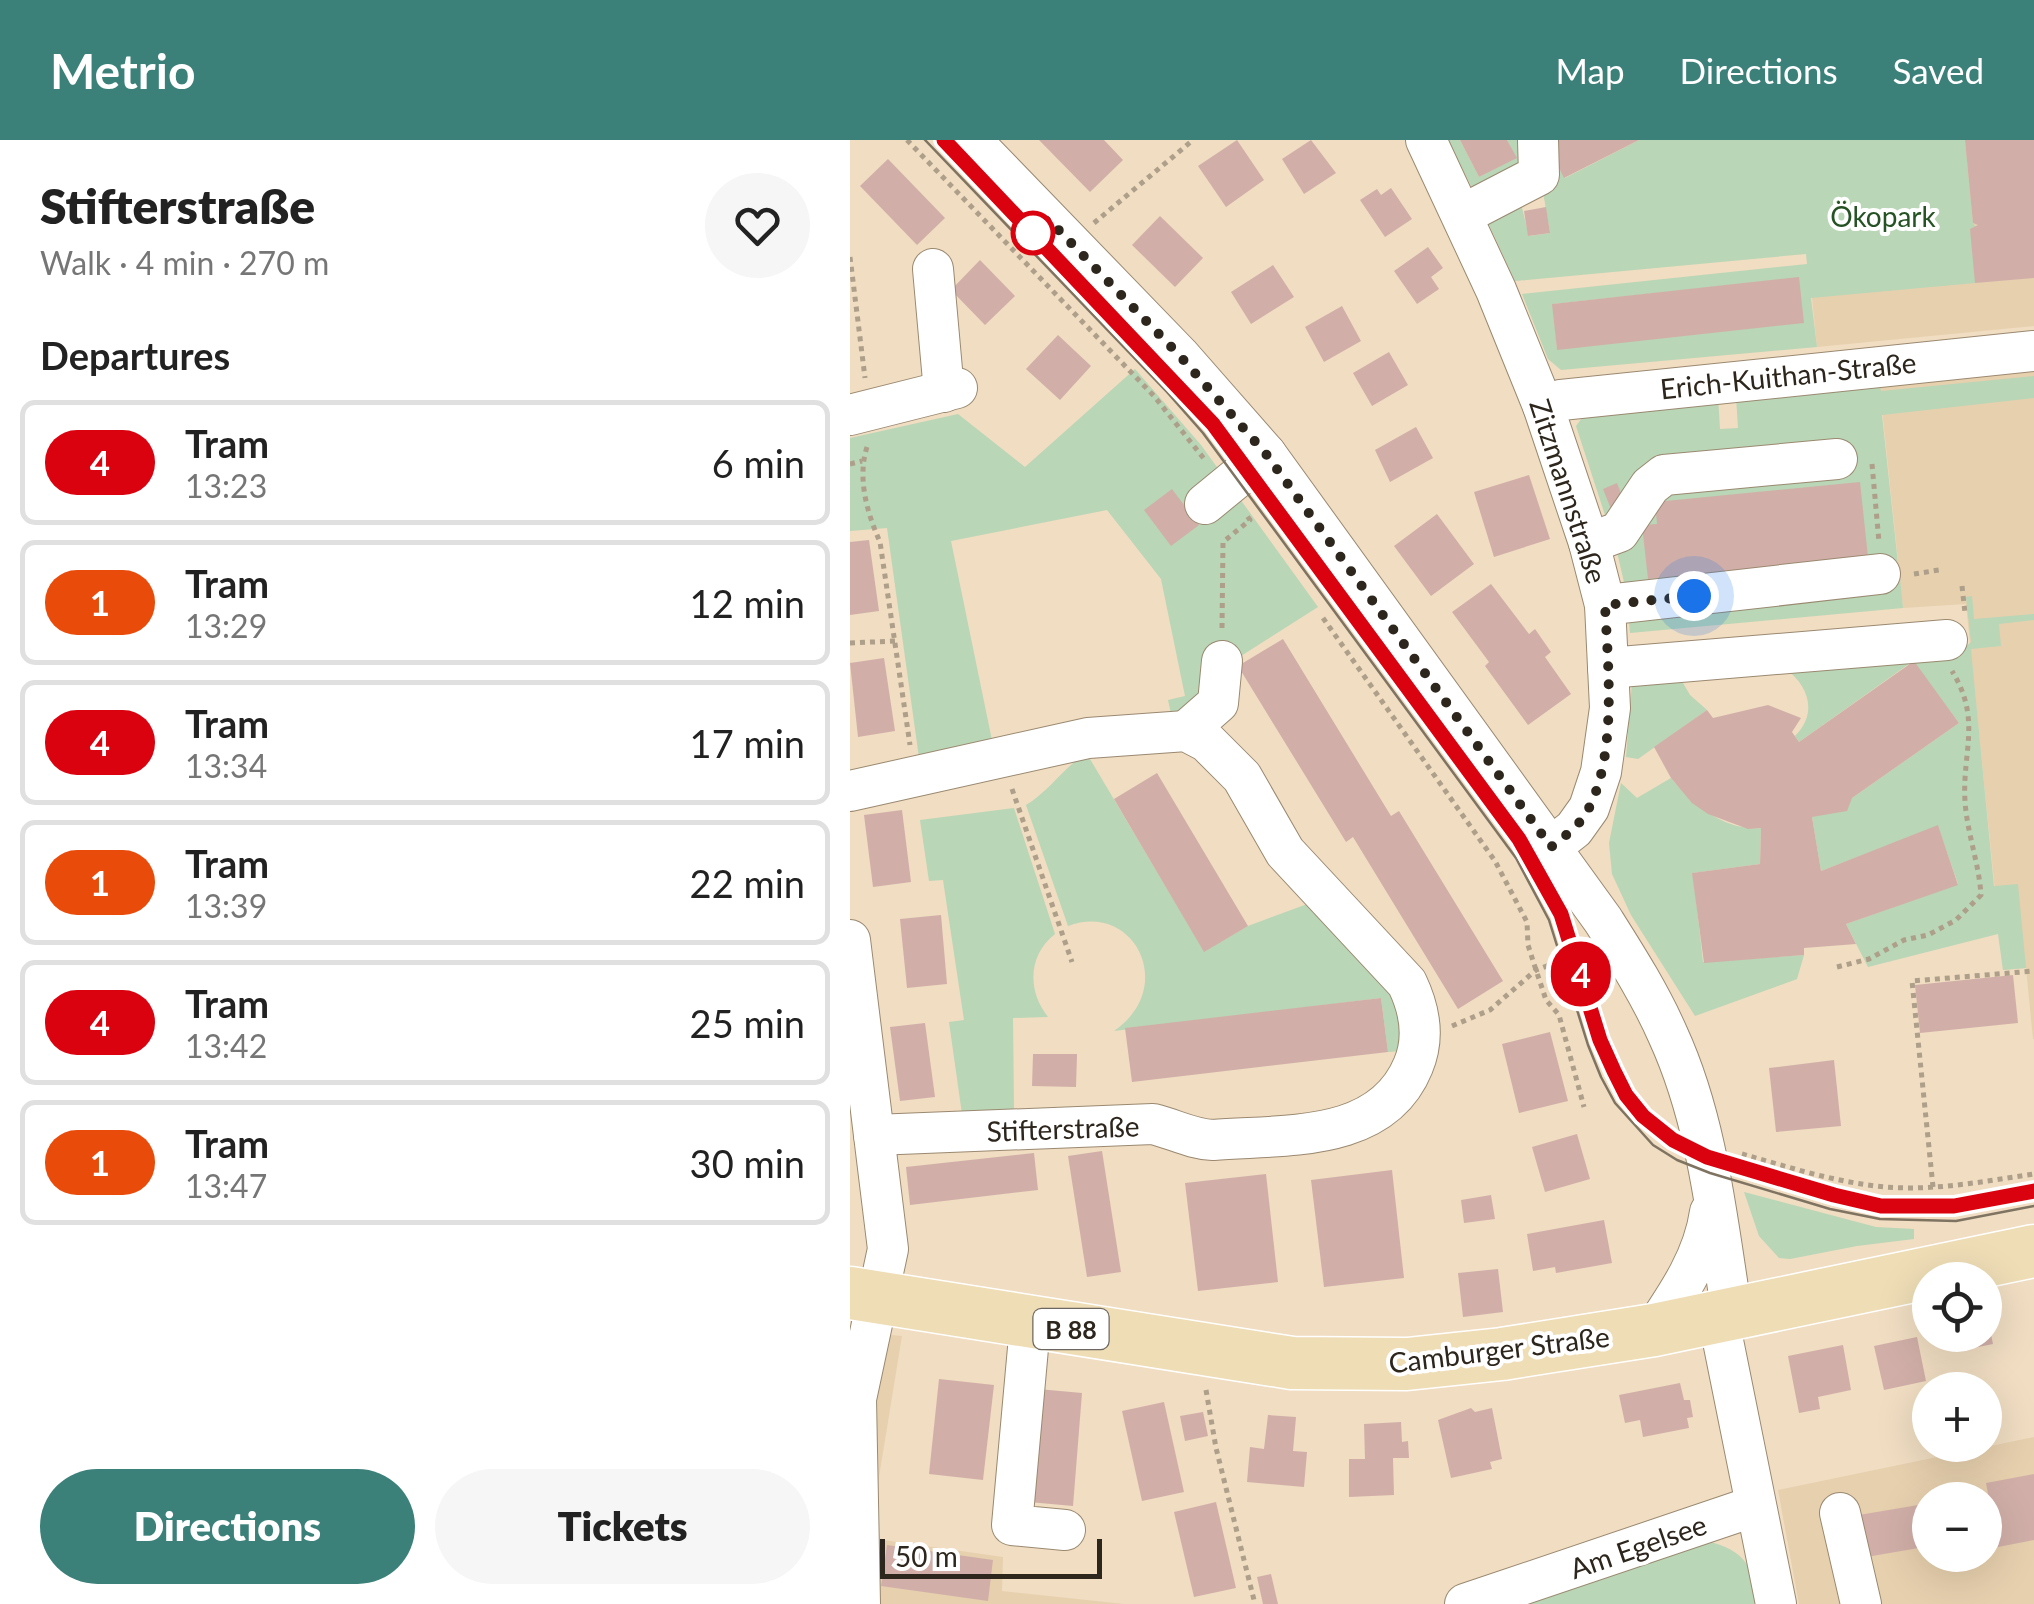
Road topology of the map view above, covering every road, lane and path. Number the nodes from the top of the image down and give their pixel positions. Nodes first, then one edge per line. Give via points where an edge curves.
1 (907, 140) edge
2 (971, 140) edge
3 (1193, 140) edge
4 (1426, 140) edge
5 (1538, 140) edge
6 (1462, 215) junction
7 (1071, 243) junction
8 (850, 257) edge
9 (933, 269) dead end
10 (852, 298) edge
11 (2034, 351) edge
12 (1543, 406) junction
13 (855, 413) edge
14 (1266, 454) junction
15 (1836, 458) joint
16 (862, 461) junction
17 (850, 464) edge
18 (1216, 495) joint
19 (1223, 542) dead end
20 (1589, 543) junction
21 (1939, 570) dead end
22 (1923, 573) dead end
23 (1880, 574) joint
24 (1605, 605) junction
25 (1322, 618) dead end
26 (895, 641) junction
27 (1938, 641) joint
28 (850, 643) edge
29 (1222, 661) joint
30 (1608, 668) junction
31 (1186, 731) junction
32 (998, 759) junction
33 (915, 778) junction
34 (850, 791) edge
35 (1551, 847) junction
36 (1590, 939) dead end
37 (850, 940) edge
38 (1072, 962) dead end
39 (1837, 967) dead end
40 (1536, 970) junction
41 (2034, 971) edge
42 (1442, 1030) dead end
43 (1584, 1107) dead end
44 (1734, 1151) dead end
45 (868, 1162) edge
46 (2034, 1174) edge
47 (1933, 1187) junction
48 (1713, 1193) junction
49 (2034, 1252) edge
50 (865, 1294) edge
51 (1725, 1315) junction
52 (1034, 1322) junction
53 (1654, 1330) junction
54 (1203, 1372) dead end
55 (1754, 1506) junction
56 (1840, 1513) dead end
57 (1066, 1530) dead end
58 (860, 1604) edge
59 (1255, 1604) edge
60 (1465, 1604) edge
61 (1776, 1604) edge
62 (1861, 1604) edge

1 - 18 path via 1154,396
2 - 7 street
3 - 7 path
4 - 6 street, Zitzmannstraße
5 - 6 street via 1539,174
6 - 12 street, Zitzmannstraße
7 - 14 street
8 - 10 path
9 - 13 street via 951,390
10 - 13 path via 866,387
11 - 12 street, Erich-Kuithan-Straße
12 - 20 street, Zitzmannstraße
13 - 16 path via 869,440
14 - 18 street
14 - 35 street
15 - 20 street via 1664,476 1619,532
15 - 23 path via 1871,455
16 - 17 path
16 - 26 path
19 - 29 path
20 - 24 street, Zitzmannstraße
21 - 22 path
23 - 24 street
24 - 30 street, Zitzmannstraße
25 - 40 path via 1496,861 1527,922
26 - 28 path
26 - 33 path
27 - 30 street
27 - 39 path via 1970,713 1965,801 1981,894 1956,920
29 - 31 street via 1218,704
30 - 35 street, Zitzmannstraße via 1610,708 1595,790 1574,829
31 - 32 street via 1088,738
31 - 45 street, Stifterstraße via 1242,776 1285,852 1408,983 1420,1033 1407,1082 1368,1119 1339,1129 1213,1140 1153,1124
32 - 33 street
32 - 38 path
33 - 34 street
35 - 48 street via 1638,976 1670,1039
36 - 40 path via 1589,950
37 - 45 street
40 - 42 path via 1490,1010
40 - 43 path via 1558,1015
41 - 47 path via 1912,982
44 - 47 path via 1885,1187
45 - 50 street via 888,1249
46 - 47 path
48 - 51 street
48 - 53 street via 1706,1239
49 - 51 main road, B 88
50 - 52 main road, Camburger Straße / B 88
50 - 58 street via 856,1399
51 - 53 main road, Camburger Straße / B 88
51 - 55 street
52 - 53 main road, Camburger Straße / B 88 via 1311,1364 1407,1364
52 - 57 street via 1012,1526
54 - 59 path
55 - 60 street, Am Egelsee
55 - 61 street
56 - 62 street

